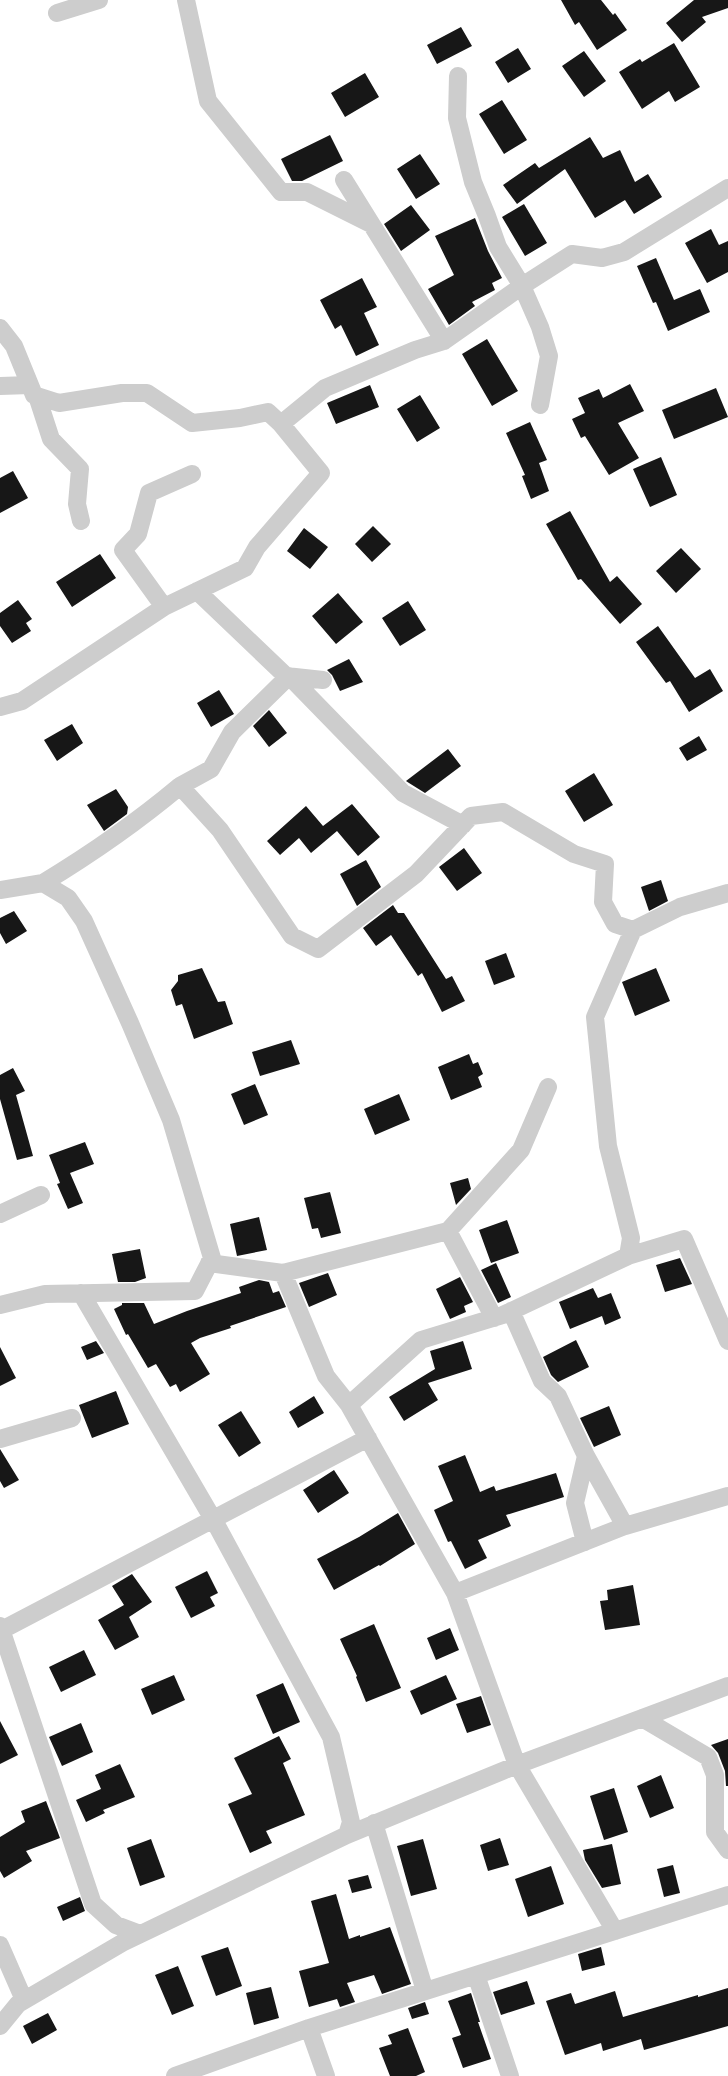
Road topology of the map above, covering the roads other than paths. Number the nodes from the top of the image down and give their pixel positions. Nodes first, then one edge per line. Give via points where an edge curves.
1 (99, 0) edge
2 (186, 0) edge
3 (57, 13) dead end
4 (458, 76) dead end
5 (344, 180) dead end
6 (728, 188) edge
7 (371, 224) junction
8 (522, 286) junction
9 (0, 328) edge
10 (444, 341) junction
11 (0, 386) edge
12 (34, 391) junction
13 (540, 406) dead end
14 (281, 424) junction
15 (192, 474) dead end
16 (81, 521) dead end
17 (197, 591) junction
18 (164, 607) junction
19 (289, 676) junction
20 (323, 680) dead end
21 (0, 707) edge
22 (180, 786) junction
23 (463, 825) junction
24 (43, 883) junction
25 (0, 890) edge
26 (728, 892) edge
27 (633, 930) junction
28 (548, 1087) dead end
29 (42, 1194) dead end
30 (0, 1214) edge
31 (448, 1231) junction
32 (628, 1256) junction
33 (209, 1263) junction
34 (283, 1273) junction
35 (81, 1293) junction
36 (0, 1306) edge
37 (512, 1311) junction
38 (494, 1318) junction
39 (728, 1341) edge
40 (349, 1405) junction
41 (72, 1418) dead end
42 (368, 1438) junction
43 (0, 1439) edge
44 (586, 1456) junction
45 (728, 1496) edge
46 (213, 1519) junction
47 (626, 1526) junction
48 (585, 1542) junction
49 (455, 1593) junction
50 (1, 1629) edge
51 (728, 1686) edge
52 (642, 1718) junction
53 (517, 1764) junction
54 (374, 1823) junction
55 (346, 1835) junction
56 (728, 1850) edge
57 (728, 1895) edge
58 (615, 1931) junction
59 (140, 1934) junction
60 (0, 1945) edge
61 (476, 1975) junction
62 (425, 1991) junction
63 (24, 2000) junction
64 (0, 2026) edge
65 (309, 2028) junction
66 (175, 2076) edge
67 (326, 2076) edge
68 (510, 2076) edge

1 - 3 street
2 - 7 street via 208,101 281,192 307,192
4 - 8 street via 457,118 473,182 498,247
5 - 7 street
6 - 8 street via 624,252 602,258 572,254
7 - 10 street
8 - 10 street
8 - 13 street via 549,356
9 - 12 street via 14,346
10 - 14 street via 326,388
11 - 12 street
12 - 14 street via 59,403 122,393 147,393 192,423 268,412
12 - 16 street via 51,440 80,469 77,504
14 - 17 street via 321,474 257,547 245,568
15 - 18 street via 149,493 138,534 122,550
17 - 18 street
17 - 19 street
18 - 21 street via 22,701
19 - 20 street
19 - 22 street via 232,732 211,769
19 - 23 street via 403,793
22 - 23 street via 220,830 292,936 318,949 416,874
22 - 24 street via 87,856
23 - 27 street via 471,816 503,812 574,854 605,864 603,902 615,924
24 - 25 street
24 - 33 street via 68,898 84,921 130,1023 171,1120 212,1258
26 - 27 street via 680,906
27 - 32 street via 596,1017 608,1146 631,1238
28 - 31 street via 521,1150
29 - 30 street
31 - 34 street
31 - 38 street
32 - 37 street
32 - 39 street via 684,1238
33 - 34 street
33 - 35 street via 194,1291
34 - 40 street via 326,1376
35 - 36 street via 45,1294
35 - 46 street
37 - 38 street
37 - 44 street via 542,1381 558,1396
38 - 40 street via 421,1340
40 - 42 street
41 - 43 street
42 - 46 street
42 - 49 street
44 - 47 street
44 - 48 street via 575,1503
45 - 47 street
46 - 50 street
46 - 55 street via 331,1737 352,1822
47 - 48 street
48 - 49 street
49 - 53 street
50 - 59 street via 94,1904 116,1925
51 - 52 street
52 - 53 street
52 - 56 street via 708,1757 715,1775 715,1832
53 - 54 street
53 - 58 street
54 - 55 street
54 - 62 street
55 - 59 street
57 - 58 street
58 - 61 street
59 - 63 street
60 - 63 street
61 - 62 street
61 - 68 street
62 - 65 street
63 - 64 street
65 - 66 street
65 - 67 street

